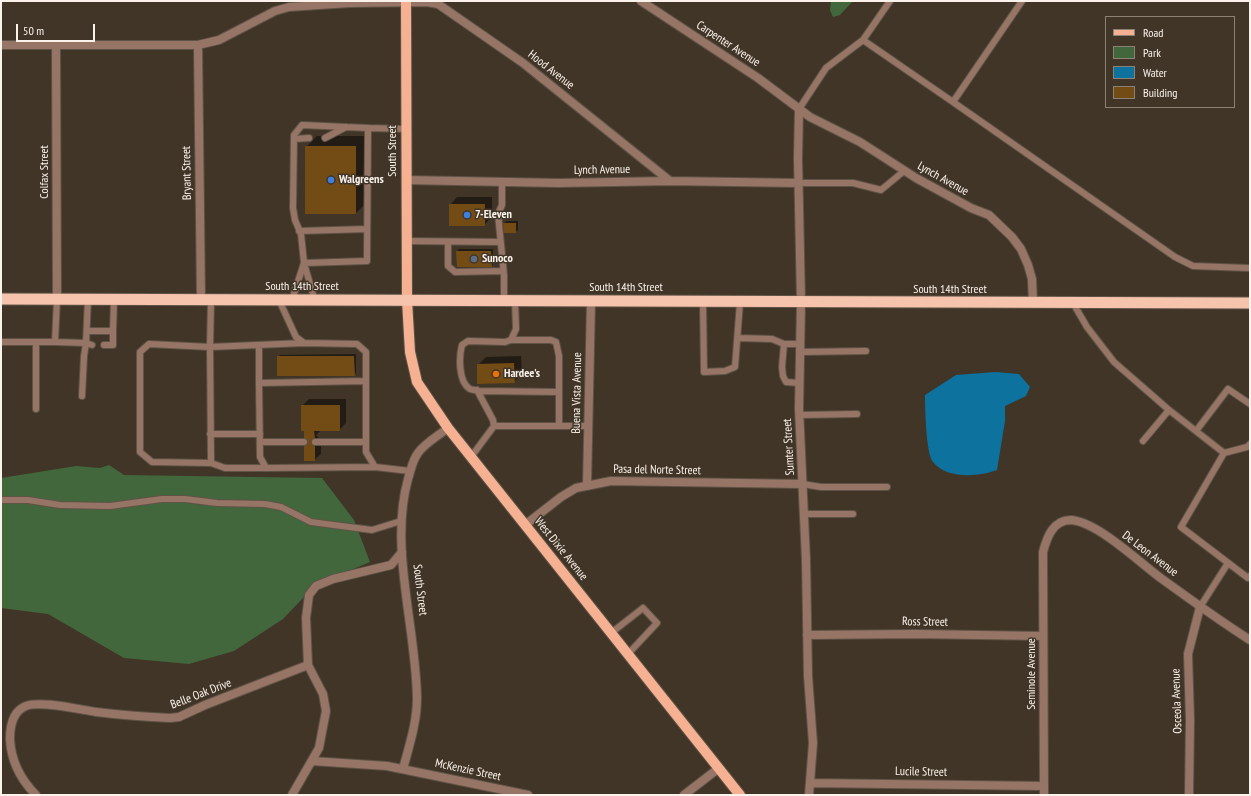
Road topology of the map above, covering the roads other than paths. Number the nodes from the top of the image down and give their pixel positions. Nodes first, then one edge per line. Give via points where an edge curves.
1 (641, 1) edge
2 (890, 1) edge
3 (1022, 1) edge
4 (368, 2) edge
5 (406, 2) edge
6 (304, 3) edge
7 (863, 40) junction
8 (1, 45) edge
9 (56, 45) junction
10 (198, 45) junction
11 (953, 102) junction
12 (799, 109) junction
13 (347, 127) junction
14 (368, 128) junction
15 (406, 130) junction
16 (309, 138) dead end
17 (325, 138) dead end
18 (294, 139) junction
19 (904, 170) junction
20 (406, 180) junction
21 (670, 181) junction
22 (502, 182) junction
23 (798, 183) junction
24 (367, 229) junction
25 (299, 231) junction
26 (406, 241) junction
27 (448, 242) junction
28 (500, 242) junction
29 (304, 263) junction
30 (1248, 268) dead end
31 (504, 271) junction
32 (1, 299) edge
33 (57, 299) junction
34 (88, 299) junction
35 (114, 300) junction
36 (206, 300) junction
37 (279, 300) junction
38 (292, 300) junction
39 (315, 300) junction
40 (407, 300) junction
41 (509, 301) junction
42 (591, 301) junction
43 (703, 302) junction
44 (740, 302) junction
45 (801, 302) junction
46 (1033, 303) junction
47 (1073, 303) junction
48 (1250, 303) edge
49 (88, 331) junction
50 (113, 331) junction
51 (739, 338) junction
52 (511, 340) junction
53 (1, 342) edge
54 (36, 342) junction
55 (55, 342) junction
56 (304, 343) junction
57 (89, 344) junction
58 (784, 344) junction
59 (800, 344) junction
60 (259, 345) junction
61 (104, 346) dead end
62 (210, 347) junction
63 (799, 352) junction
64 (866, 352) dead end
65 (366, 381) junction
66 (260, 383) junction
67 (799, 383) junction
68 (477, 390) junction
69 (559, 392) junction
70 (82, 396) dead end
71 (1250, 404) edge
72 (36, 409) dead end
73 (1169, 410) junction
74 (857, 414) dead end
75 (799, 416) junction
76 (494, 426) junction
77 (558, 426) junction
78 (588, 426) junction
79 (448, 428) junction
80 (1196, 431) junction
81 (210, 434) junction
82 (260, 434) junction
83 (1143, 441) dead end
84 (260, 442) junction
85 (304, 442) dead end
86 (315, 442) dead end
87 (366, 442) junction
88 (1250, 444) edge
89 (1224, 453) junction
90 (471, 457) junction
91 (211, 463) junction
92 (375, 467) junction
93 (266, 468) junction
94 (410, 471) junction
95 (802, 484) junction
96 (587, 485) junction
97 (887, 487) dead end
98 (1, 500) edge
99 (804, 514) junction
100 (853, 514) dead end
101 (401, 521) junction
102 (525, 526) junction
103 (402, 552) junction
104 (1044, 553) joint
105 (1228, 563) junction
106 (1250, 576) edge
107 (1200, 607) junction
108 (611, 633) junction
109 (807, 635) junction
110 (1043, 636) junction
111 (1250, 640) edge
112 (628, 654) junction
113 (308, 665) junction
114 (312, 761) junction
115 (719, 768) junction
116 (403, 769) junction
117 (810, 784) junction
118 (1044, 786) junction
119 (36, 795) edge
120 (292, 795) edge
121 (528, 795) edge
122 (684, 795) edge
123 (740, 795) edge
124 (809, 795) edge
125 (1044, 795) edge
126 (1189, 795) edge

1 - 12 street, Carpenter Avenue via 758,78
2 - 7 lane
3 - 11 lane
4 - 5 street, Hood Avenue
4 - 6 street, Hood Avenue
5 - 15 main road, South Street
5 - 21 street, Hood Avenue via 438,4 448,10 523,63
6 - 10 street, Hood Avenue via 275,11 219,40
7 - 11 lane
7 - 12 lane via 826,68
8 - 9 street, Hood Avenue
9 - 10 street, Hood Avenue
9 - 33 street, Colfax Street
10 - 36 street, Bryant Street
11 - 30 lane via 1175,257 1193,266
12 - 19 street, Lynch Avenue via 860,142
12 - 23 street, Sumter Street
13 - 14 lane
13 - 17 lane
13 - 18 lane via 302,125
14 - 15 lane
14 - 24 lane
15 - 20 main road, South Street
16 - 18 lane
18 - 25 lane via 293,208
19 - 23 lane via 881,190 853,183
19 - 46 street, Lynch Avenue via 989,216 1012,237 1028,265 1032,279
20 - 22 street, Lynch Avenue
20 - 26 main road, South Street
21 - 22 street, Lynch Avenue
21 - 23 street, Lynch Avenue
22 - 28 lane via 502,205 498,214
23 - 45 street, Sumter Street
24 - 25 lane
24 - 29 lane via 367,261
25 - 29 lane
26 - 27 lane
26 - 40 main road, South Street
27 - 28 lane
27 - 31 lane via 448,266 455,272
28 - 31 lane
29 - 38 lane
29 - 39 lane
31 - 41 lane
32 - 33 highway, South 14th Street
33 - 34 highway, South 14th Street
33 - 55 lane
34 - 35 highway, South 14th Street
34 - 49 lane
35 - 36 highway, South 14th Street
35 - 50 lane
36 - 37 highway, South 14th Street
36 - 62 lane
37 - 38 highway, South 14th Street
37 - 56 lane via 296,337
38 - 39 highway, South 14th Street
39 - 40 highway, South 14th Street
40 - 41 highway, South 14th Street
40 - 79 main road, West Dixie Avenue via 412,366 420,387
41 - 42 highway, South 14th Street
41 - 52 lane via 516,329
42 - 43 highway, South 14th Street
42 - 78 street, Buena Vista Avenue
43 - 44 highway, South 14th Street
43 - 51 lane via 704,372 725,371 736,366
44 - 45 highway, South 14th Street
44 - 51 lane
45 - 46 highway, South 14th Street
45 - 59 street, Sumter Street
46 - 47 highway, South 14th Street
47 - 48 highway, South 14th Street
47 - 73 lane via 1087,327 1114,362
49 - 50 lane
49 - 57 lane
50 - 61 lane via 113,345
51 - 58 lane via 772,339
52 - 68 lane via 468,341 462,345 460,353 464,383 470,389
52 - 69 lane via 556,342 559,356
53 - 54 lane
54 - 55 lane
54 - 72 lane
55 - 57 lane
56 - 60 lane
56 - 65 lane via 357,344 366,352
57 - 70 lane
58 - 59 lane
58 - 67 lane via 783,376 786,382
59 - 63 street, Sumter Street
60 - 62 lane
60 - 66 lane
62 - 81 lane
62 - 91 lane via 149,344 140,352 140,452 152,462
63 - 64 lane
63 - 67 street, Sumter Street
65 - 66 lane
65 - 87 lane
66 - 82 lane
67 - 75 street, Sumter Street
68 - 69 lane
68 - 76 lane
69 - 77 lane
71 - 80 lane via 1228,389
73 - 80 lane
73 - 83 lane
74 - 75 lane
75 - 95 street, Sumter Street
76 - 77 lane
76 - 90 lane
77 - 78 lane
78 - 96 street, Buena Vista Avenue
79 - 90 main road, West Dixie Avenue
79 - 94 street, South Street via 418,453
80 - 89 lane
81 - 82 lane
81 - 91 lane
82 - 84 lane
84 - 85 lane
84 - 93 lane via 260,458
86 - 87 lane
87 - 92 lane via 366,452
88 - 89 lane
89 - 105 lane via 1181,527
90 - 102 main road, West Dixie Avenue
91 - 93 lane via 225,468
92 - 93 lane
92 - 94 lane
94 - 101 street, South Street
95 - 96 street, Pasa del Norte Street via 611,481
95 - 97 lane via 821,487
95 - 99 street, Sumter Street
96 - 102 street, Pasa del Norte Street via 561,497
98 - 101 lane via 110,506 162,499 185,499 216,503 265,504 281,507 311,522 372,530
99 - 100 lane
99 - 109 street, Sumter Street
101 - 103 street, South Street
102 - 108 main road, West Dixie Avenue
103 - 113 street via 391,565 333,579 312,589 306,606
103 - 116 street, South Street via 417,697 416,718
104 - 107 street, De Leon Avenue via 1049,533 1056,525 1069,520 1078,522 1117,544
104 - 110 street, Seminole Avenue
105 - 106 lane via 1248,578
105 - 107 lane
107 - 111 street, De Leon Avenue
107 - 126 street, Osceola Avenue via 1188,654
108 - 112 main road, West Dixie Avenue
108 - 112 lane via 643,608 657,623
109 - 110 street, Ross Street
109 - 117 street, Sumter Street via 813,743
110 - 118 street, Seminole Avenue
112 - 115 main road, West Dixie Avenue
113 - 114 street via 325,701 322,738
113 - 119 street, Belle Oak Drive via 179,717 98,712 32,704 25,706 12,720 10,754 20,775
114 - 116 street, McKenzie Street via 361,763
114 - 120 street
115 - 122 street
115 - 123 main road, West Dixie Avenue
116 - 121 street, McKenzie Street
117 - 118 street, Lucile Street
117 - 124 street
118 - 125 street, Seminole Avenue

